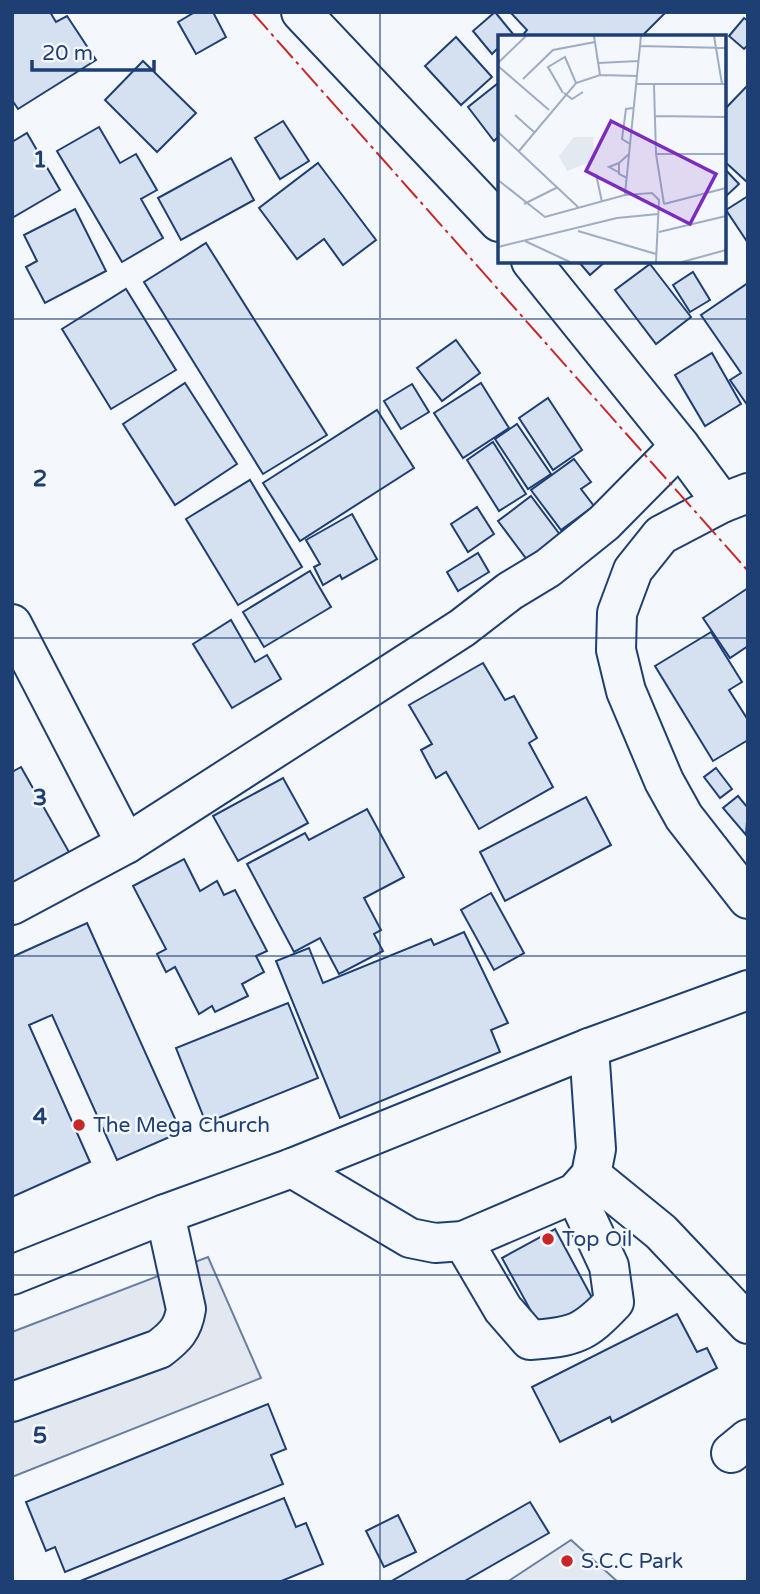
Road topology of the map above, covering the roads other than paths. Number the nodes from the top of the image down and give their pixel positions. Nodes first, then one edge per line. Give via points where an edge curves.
1 (301, 12) edge
2 (498, 221) edge
3 (532, 262) edge
4 (681, 446) junction
5 (735, 498) edge
6 (12, 624) edge
7 (126, 844) junction
8 (748, 899) edge
9 (12, 905) edge
10 (748, 990) edge
11 (589, 1048) junction
12 (292, 1168) junction
13 (583, 1184) junction
14 (164, 1214) junction
15 (463, 1241) junction
16 (12, 1275) edge
17 (748, 1324) edge
18 (12, 1402) edge

1 - 2 street
3 - 4 street
4 - 5 street
4 - 7 street via 604,523 548,568
5 - 8 street via 660,535 633,570 617,613 616,650 626,691 664,782 684,817
6 - 7 street
7 - 9 street
10 - 11 street
11 - 12 street
11 - 13 street via 596,1149
12 - 14 street
12 - 15 street via 410,1238 435,1243
13 - 15 street
13 - 15 street via 609,1266 614,1302 595,1322 566,1338 530,1340 503,1309
13 - 17 street via 662,1232
14 - 16 street
14 - 18 street via 186,1309 177,1335 159,1349

